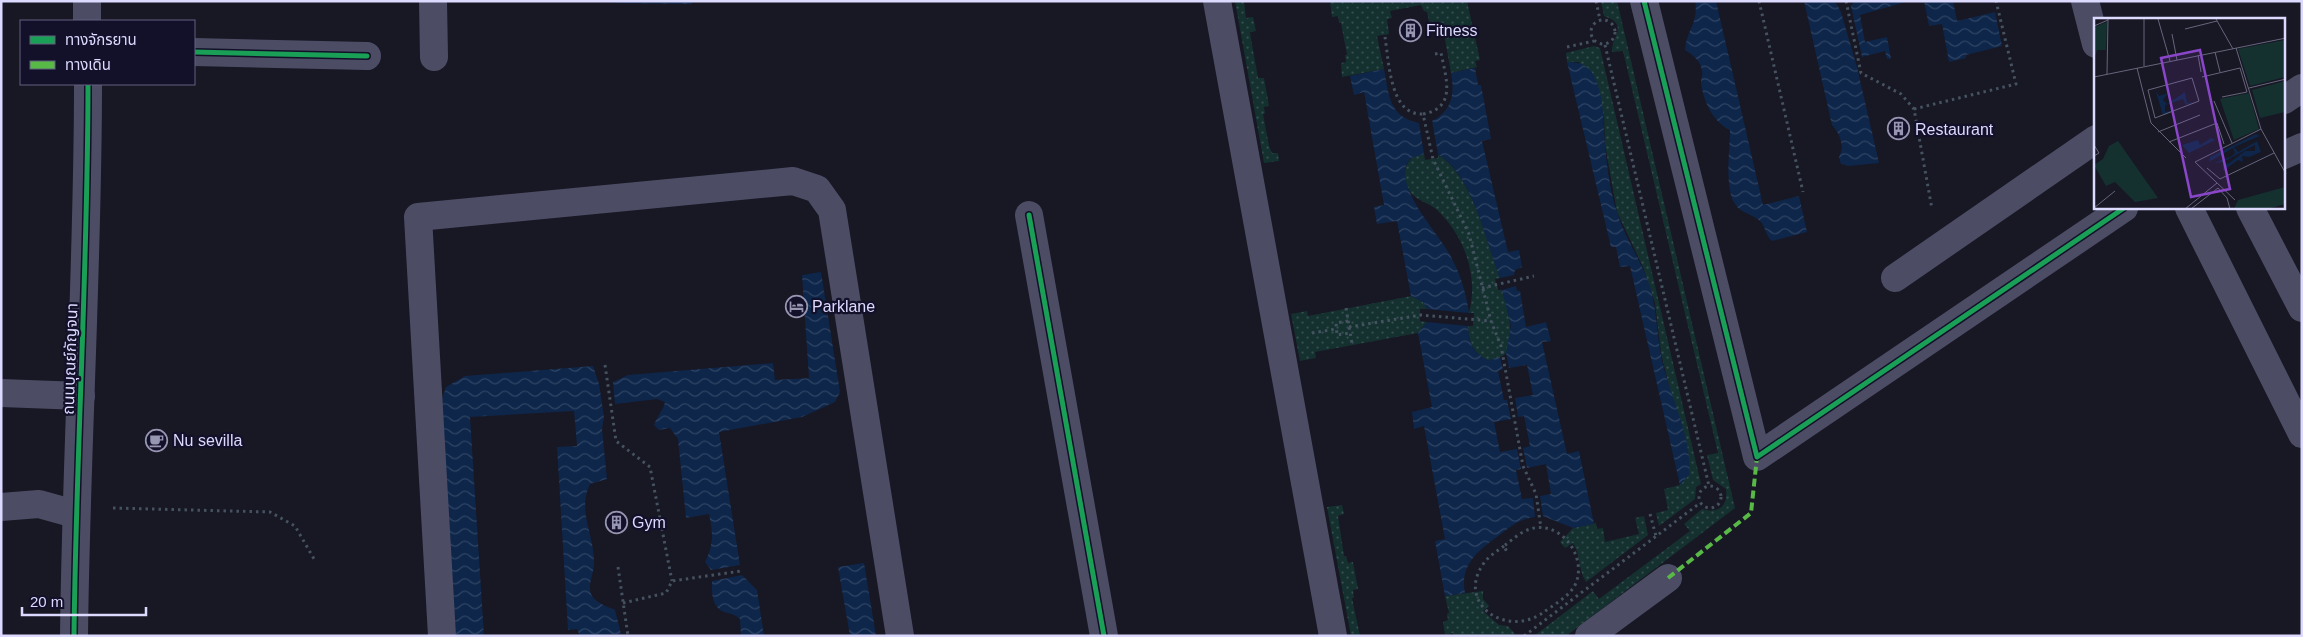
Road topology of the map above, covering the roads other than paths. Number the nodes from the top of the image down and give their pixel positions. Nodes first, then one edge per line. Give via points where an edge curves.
1 (87, 1) edge
2 (433, 1) edge
3 (1217, 1) edge
4 (1644, 1) edge
5 (2085, 1) edge
6 (87, 20) edge
7 (2094, 36) edge
8 (195, 52) edge
9 (367, 56) dead end
10 (434, 57) dead end
11 (88, 85) edge
12 (2302, 88) edge
13 (2286, 99) edge
14 (2094, 140) edge
15 (2302, 147) edge
16 (2286, 154) edge
17 (2123, 209) edge
18 (2190, 209) edge
19 (2251, 209) edge
20 (1029, 215) dead end
21 (1895, 278) dead end
22 (2302, 308) edge
23 (1, 393) edge
24 (81, 396) junction
25 (2302, 434) edge
26 (1, 507) edge
27 (75, 510) junction
28 (1668, 578) dead end
29 (74, 636) edge
30 (442, 636) edge
31 (900, 636) edge
32 (1104, 636) edge
33 (1333, 636) edge
34 (1589, 636) edge

1 - 6 street
2 - 10 street
3 - 33 street
4 - 17 street via 1757,457
5 - 7 street
8 - 9 street
11 - 24 street, ถนนบุณย์กัญจนา
12 - 13 street
14 - 21 street
15 - 16 street
18 - 25 street
19 - 22 street
20 - 32 street
23 - 24 street
24 - 27 street, ถนนบุณย์กัญจนา
26 - 27 street via 39,504
27 - 29 street, ถนนบุณย์กัญจนา
28 - 34 street
30 - 31 street via 418,218 793,181 818,188 832,210

